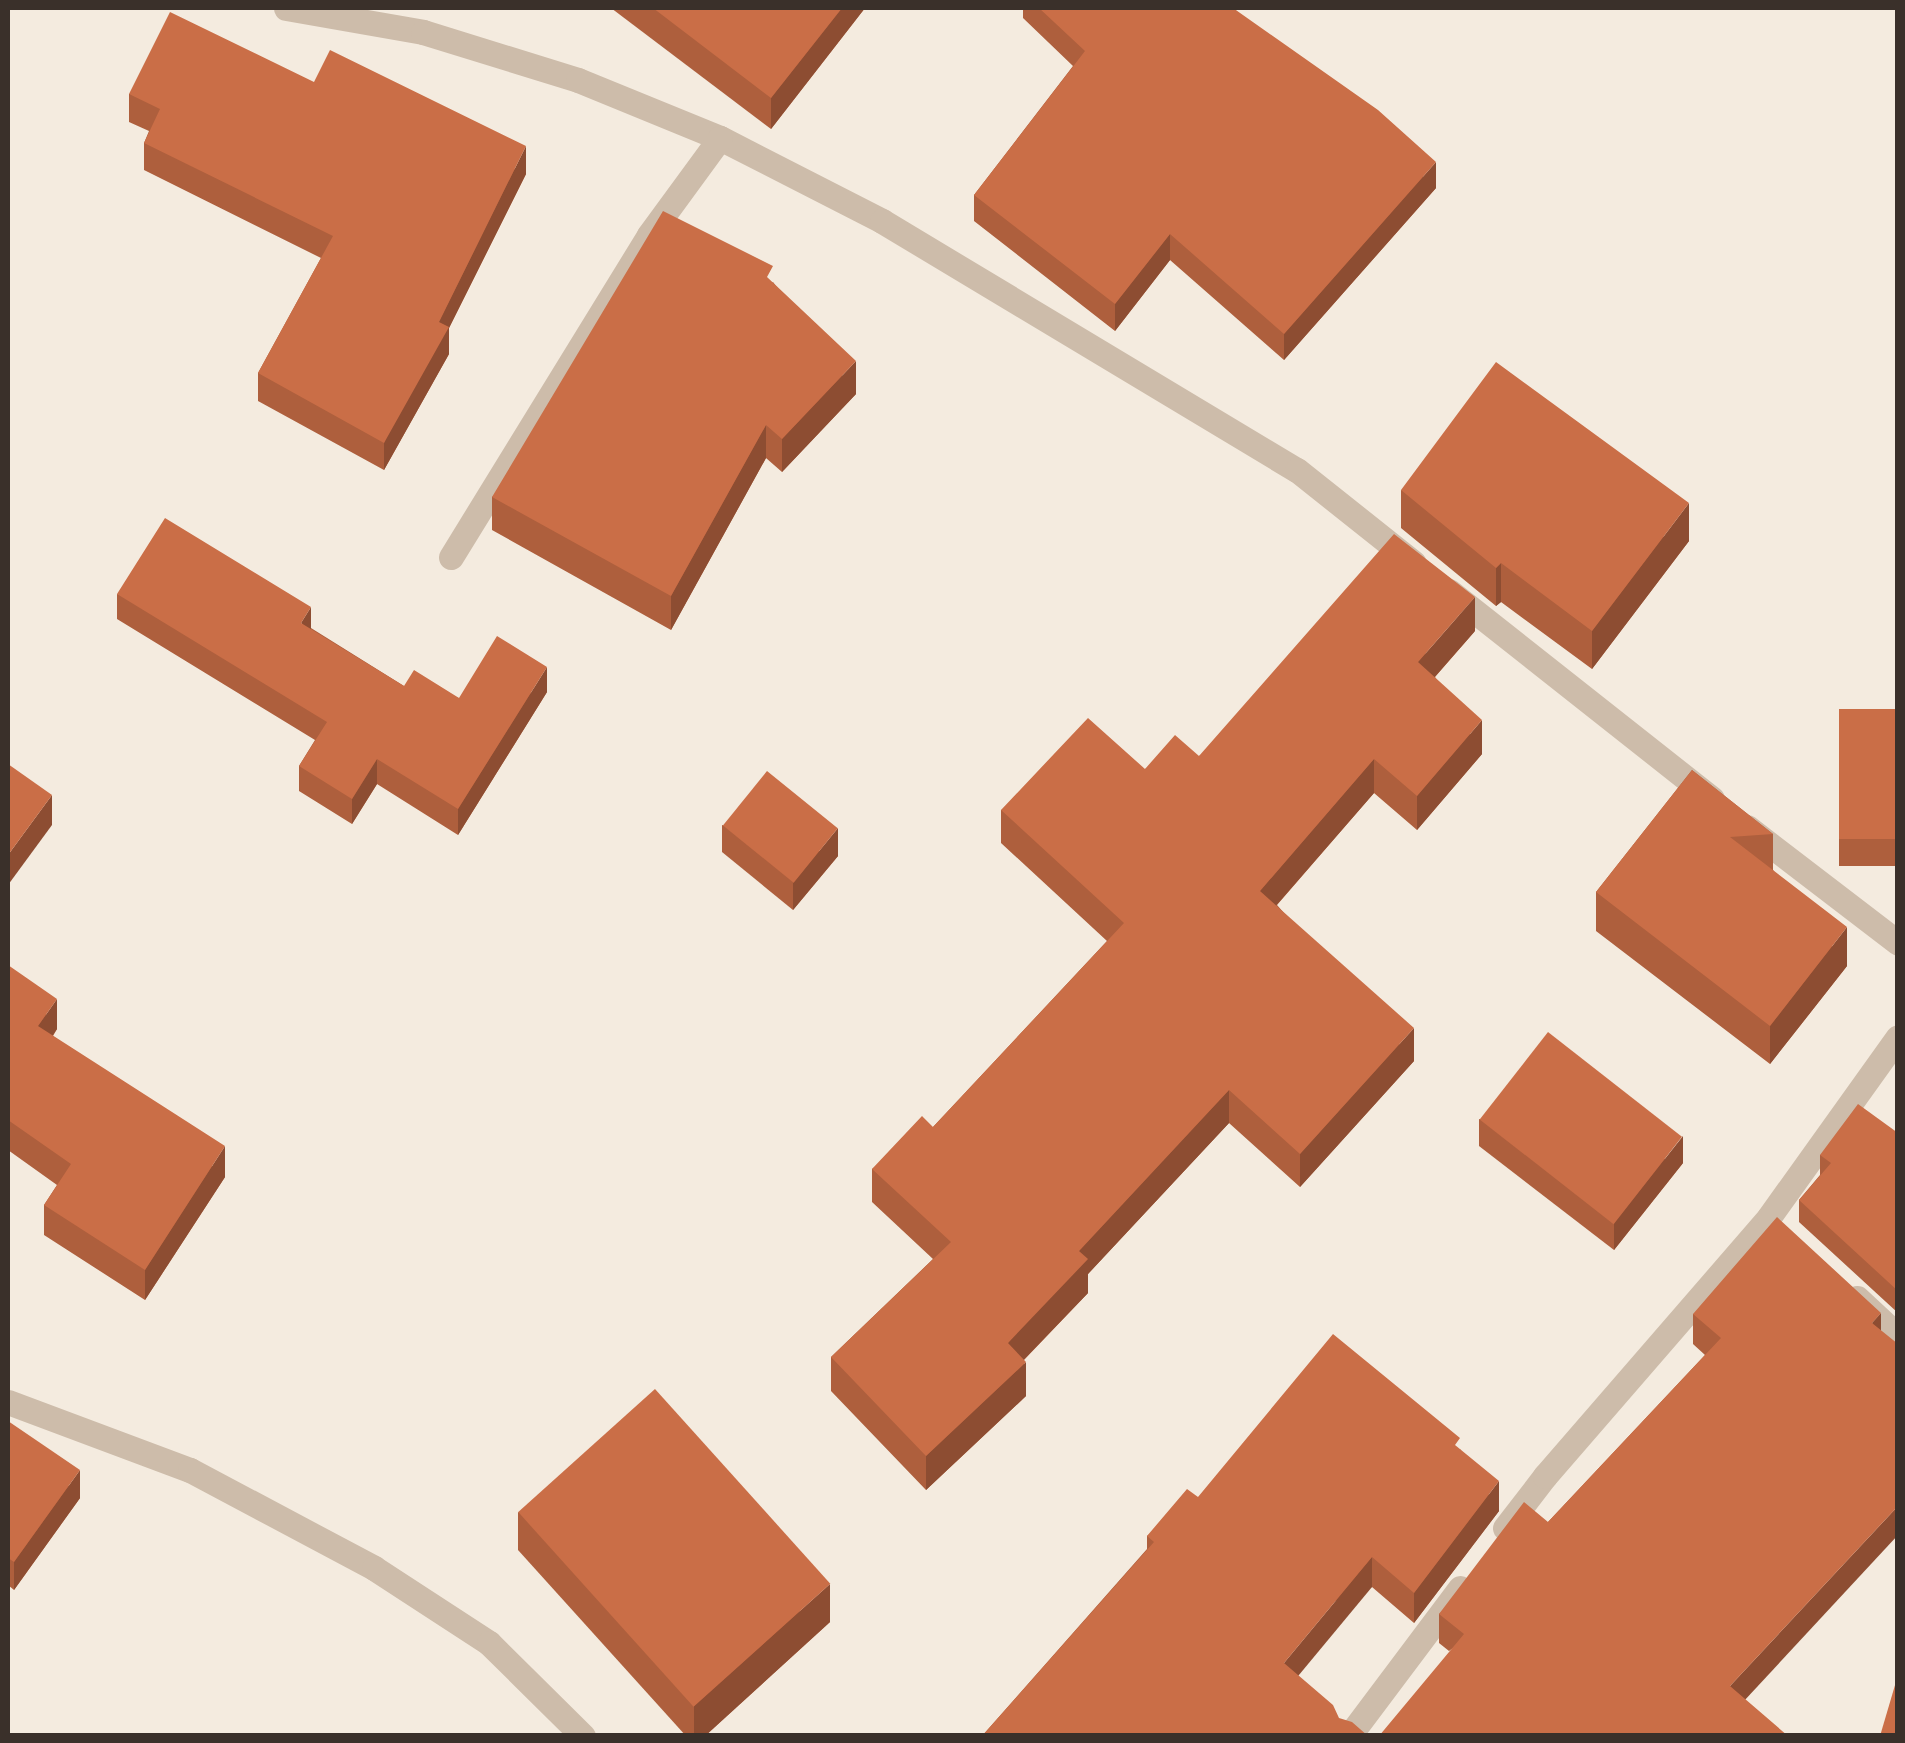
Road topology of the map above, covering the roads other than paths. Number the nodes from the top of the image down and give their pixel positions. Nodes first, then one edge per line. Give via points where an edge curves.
1 (286, 8) edge
2 (720, 138) junction
3 (451, 556) dead end
4 (1898, 943) edge
5 (1898, 1036) edge
6 (1840, 1283) edge
7 (1898, 1336) edge
8 (8, 1402) edge
9 (583, 1736) edge
10 (1349, 1736) edge

1 - 2 street via 423,32 578,80
2 - 3 street via 649,236
2 - 4 street via 882,221 1297,470
5 - 10 street via 1776,1224 1544,1476
6 - 7 street
8 - 9 street via 190,1470 374,1568 489,1643

